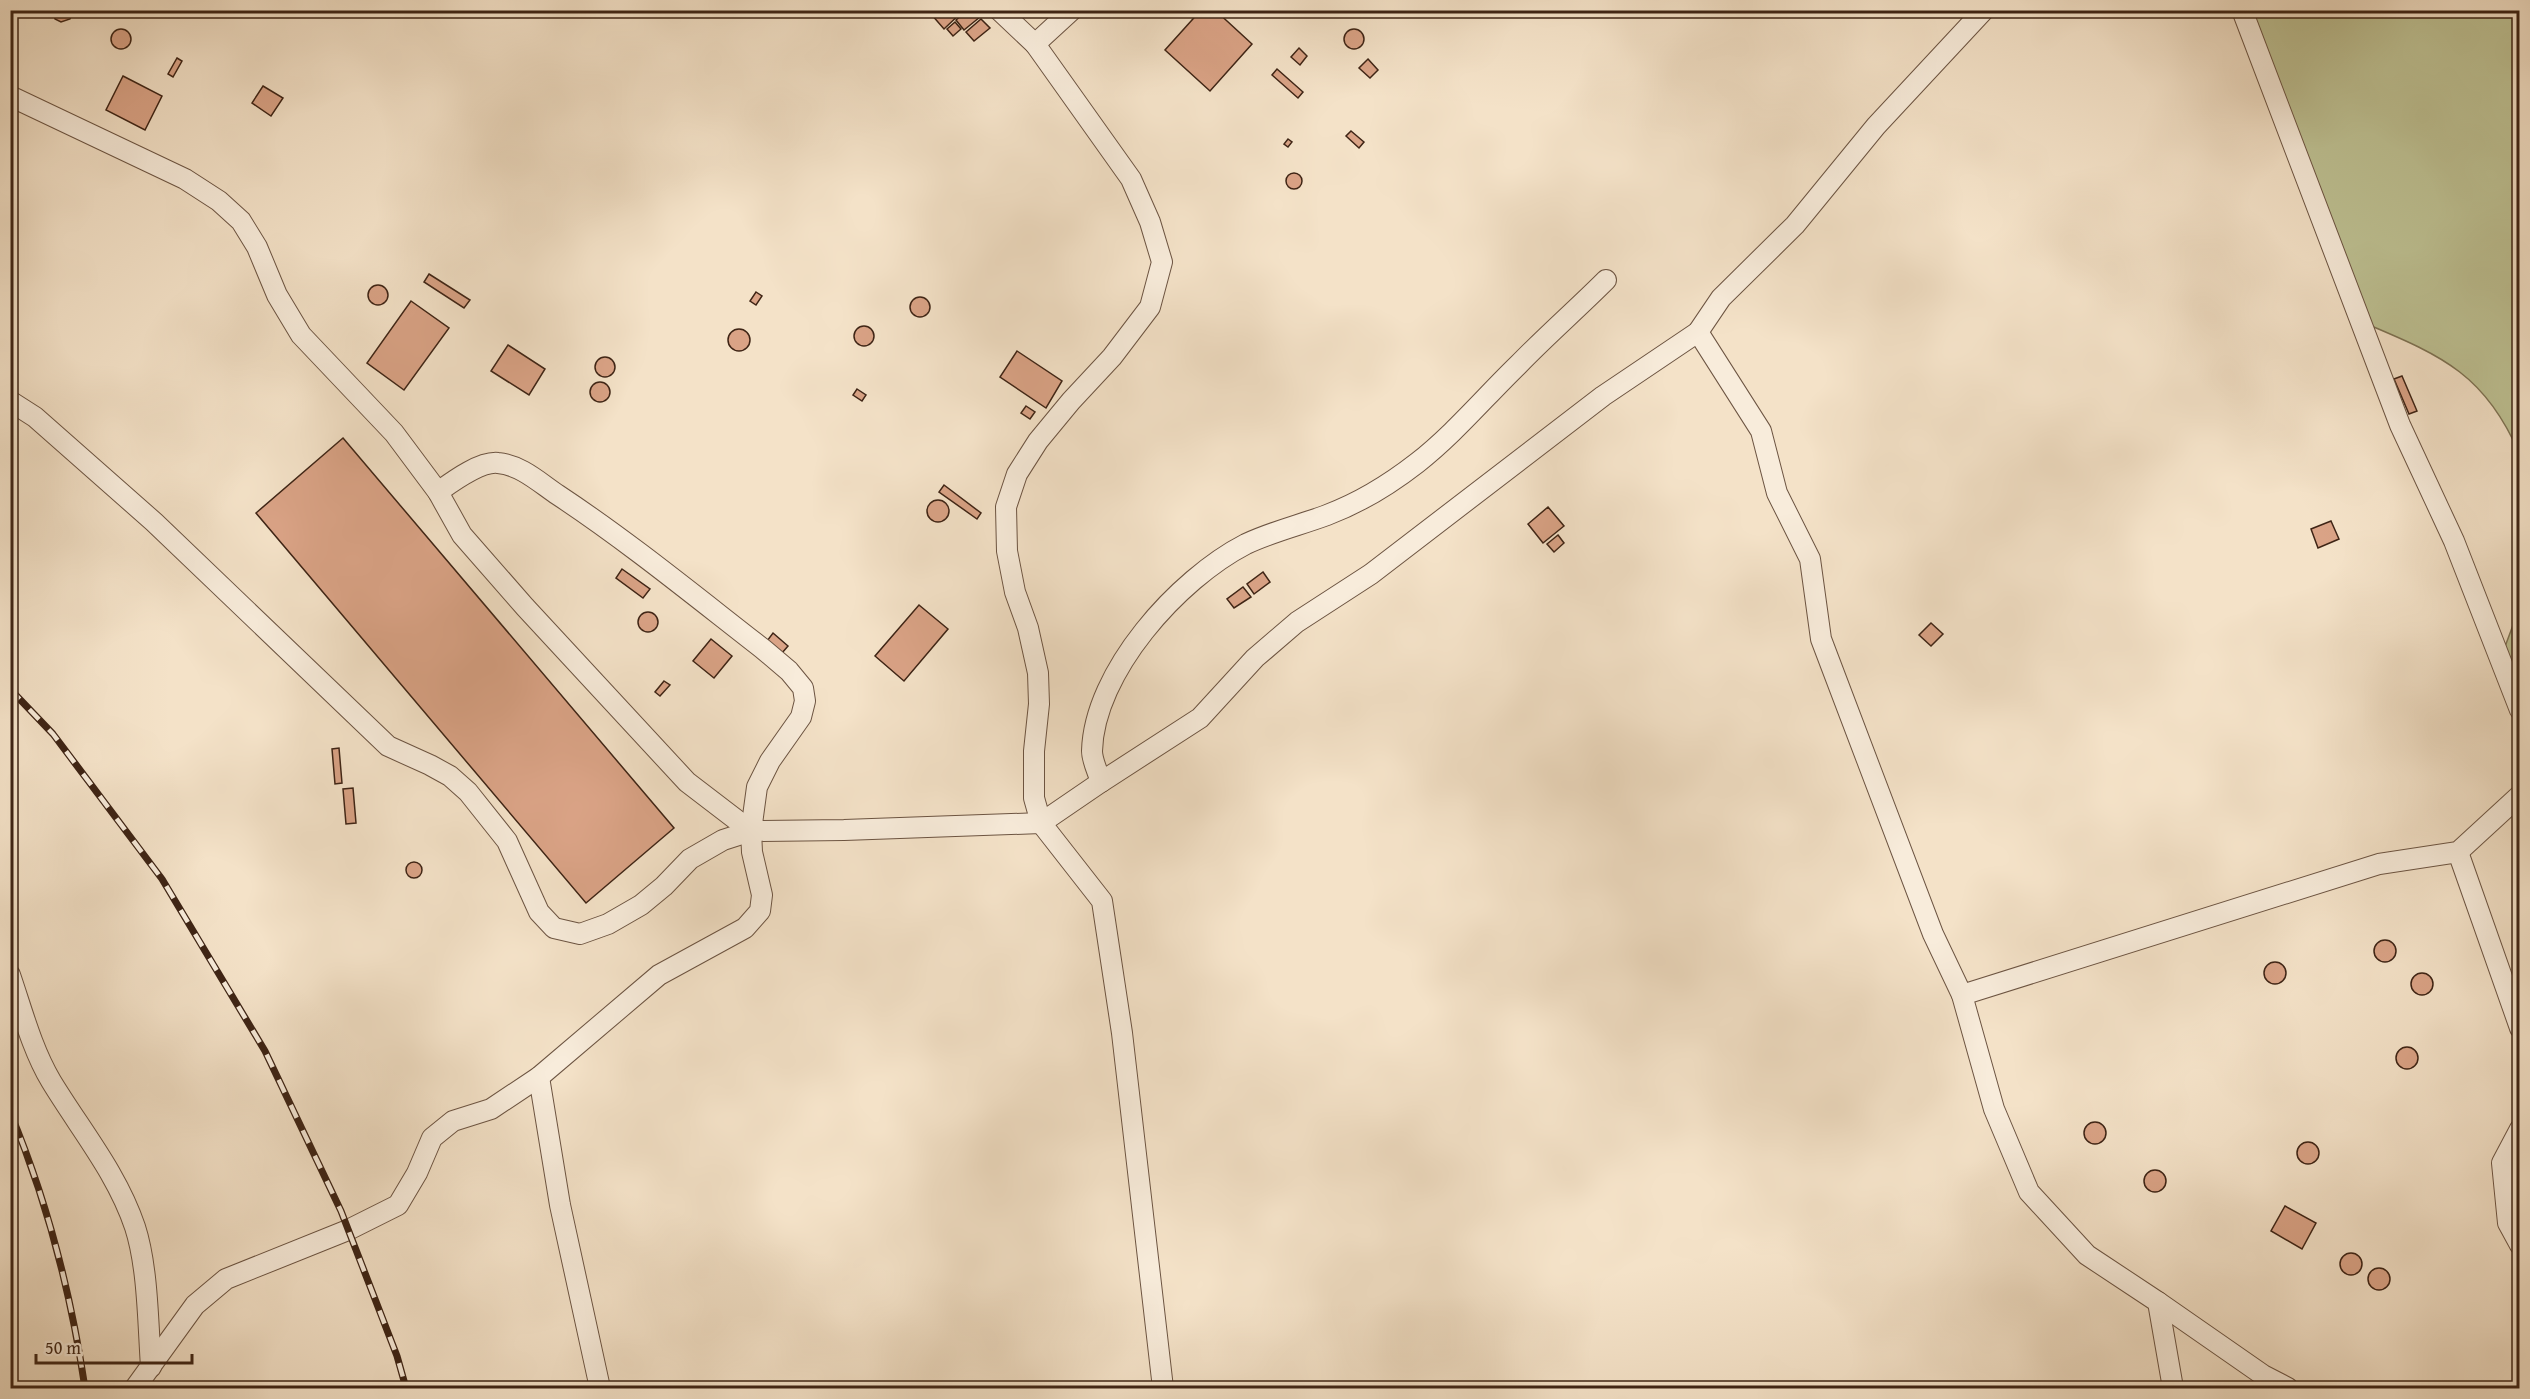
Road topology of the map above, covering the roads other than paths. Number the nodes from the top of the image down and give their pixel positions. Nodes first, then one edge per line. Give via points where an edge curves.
1 (999, 10) edge
2 (1072, 10) edge
3 (1984, 10) edge
4 (2242, 10) edge
5 (1035, 44) junction
6 (10, 96) edge
7 (1606, 280) dead end
8 (1698, 332) junction
9 (10, 401) edge
10 (438, 492) junction
11 (2520, 710) edge
12 (1101, 782) junction
13 (2520, 795) edge
14 (1041, 824) junction
15 (751, 831) junction
16 (2458, 852) junction
17 (10, 975) edge
18 (1962, 995) junction
19 (2520, 1028) edge
20 (539, 1077) junction
21 (2520, 1129) edge
22 (2520, 1245) edge
23 (2158, 1302) junction
24 (151, 1366) junction
25 (135, 1389) edge
26 (600, 1389) edge
27 (1163, 1389) edge
28 (2173, 1389) edge
29 (2288, 1389) edge

1 - 5 street
2 - 5 street
3 - 8 street via 1876,126 1796,225 1721,298
4 - 11 street via 2400,425 2454,541
5 - 14 street via 1131,179 1162,262 1150,307 1038,441 1017,474 1006,507 1007,550 1015,592 1038,673 1034,798
6 - 10 street via 185,179 241,221 301,335 394,433
7 - 12 street via 1417,463 1367,497 1248,543 1193,581 1120,663 1100,704 1092,754
8 - 12 street via 1603,396 1371,574 1297,622 1255,658 1200,718
8 - 18 street via 1761,431 1777,493 1810,559 1821,639 1933,934
9 - 15 street via 35,417 154,522 388,746 450,776 468,792 507,841 539,912 554,928 580,934 608,924 641,905 690,859 723,840
10 - 15 street via 462,535 625,715 687,782
10 - 15 street via 458,478 495,462 510,465 587,514 789,671 803,688 805,701 801,717 770,761 758,787
12 - 14 street
13 - 16 street
14 - 15 street
14 - 27 street via 1102,901 1122,1033
15 - 20 street via 762,895 760,911 745,928 659,975
16 - 18 street via 2379,864
16 - 19 street
17 - 24 street via 49,1079 112,1175 135,1228 147,1293
18 - 23 street via 1994,1109 2029,1192 2087,1255
20 - 24 street via 491,1109 453,1121 432,1137 398,1205 348,1230 226,1279 195,1305
20 - 26 street via 560,1205
21 - 22 street via 2502,1163 2508,1223
23 - 28 street
23 - 29 street
24 - 25 street

